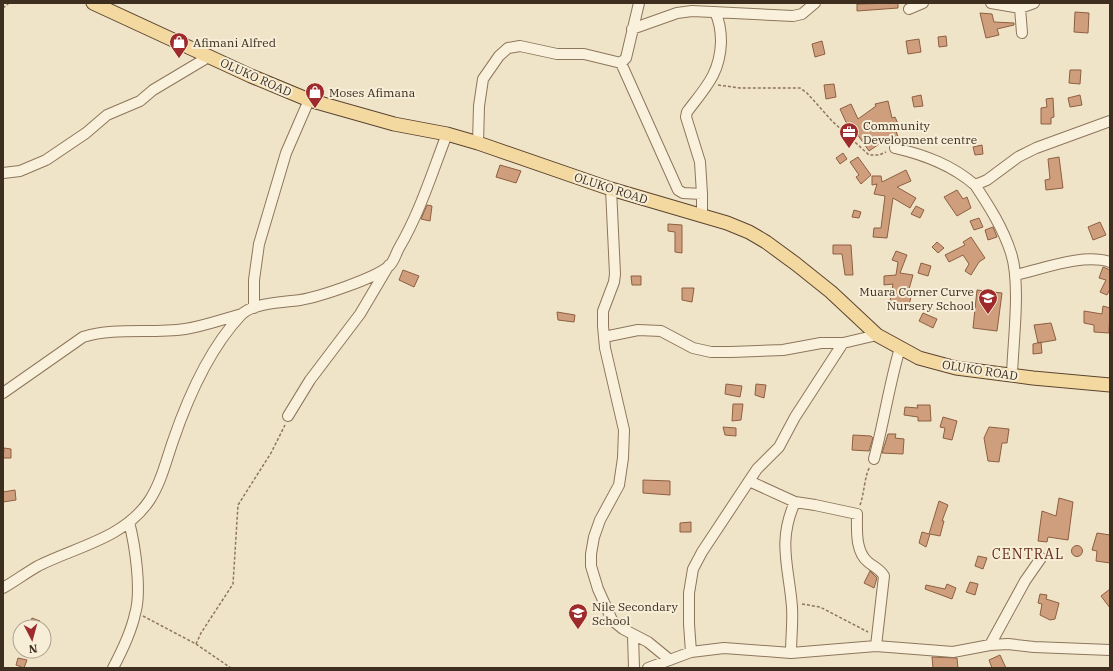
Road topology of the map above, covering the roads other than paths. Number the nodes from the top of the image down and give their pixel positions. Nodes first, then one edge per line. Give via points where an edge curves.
1 (93, 3) edge
2 (639, 3) edge
3 (815, 3) edge
4 (924, 3) edge
5 (991, 3) edge
6 (1034, 3) edge
7 (1020, 8) junction
8 (909, 9) dead end
9 (715, 12) junction
10 (632, 29) junction
11 (1022, 33) dead end
12 (210, 56) junction
13 (621, 63) junction
14 (309, 100) junction
15 (1110, 121) edge
16 (446, 134) junction
17 (478, 143) junction
18 (895, 148) road end
19 (3, 172) edge
20 (975, 185) junction
21 (611, 189) junction
22 (702, 194) junction
23 (702, 216) junction
24 (1110, 262) edge
25 (390, 266) junction
26 (1015, 275) junction
27 (254, 308) junction
28 (242, 314) junction
29 (877, 335) junction
30 (604, 337) junction
31 (843, 343) junction
32 (900, 348) junction
33 (1012, 375) junction
34 (1110, 385) edge
35 (3, 393) edge
36 (288, 416) road end
37 (874, 459) road end
38 (749, 481) junction
39 (795, 502) junction
40 (129, 522) junction
41 (1041, 558) dead end
42 (3, 588) edge
43 (633, 635) junction
44 (876, 641) junction
45 (990, 645) junction
46 (1110, 650) edge
47 (691, 652) junction
48 (791, 653) junction
49 (670, 660) junction
50 (113, 668) edge
51 (634, 668) edge
52 (648, 668) edge

1 - 12 main road, OLUKO ROAD
2 - 10 street
3 - 9 street via 802,14 792,16
4 - 8 street
5 - 7 street
6 - 7 street
7 - 11 street
9 - 10 street via 677,13
9 - 22 street via 720,28 718,67 686,117 700,162
10 - 13 street via 626,58
12 - 14 main road, OLUKO ROAD
12 - 19 street via 153,90 140,101 107,116 46,160 20,171
13 - 17 street via 584,54 557,54 520,46 508,48 483,79
13 - 22 street via 678,190 683,193
14 - 16 main road, OLUKO ROAD via 394,124
14 - 27 street via 286,153 258,244
15 - 20 street via 1036,148
16 - 17 main road, OLUKO ROAD
16 - 25 street via 412,226
17 - 21 main road, OLUKO ROAD
18 - 20 street via 940,162 965,176
20 - 26 street via 1001,227 1011,254
21 - 23 main road, OLUKO ROAD
21 - 30 street via 615,274 603,311
22 - 23 street
23 - 29 main road, OLUKO ROAD via 727,223 766,242 831,292
24 - 26 street via 1101,259 1080,260
25 - 27 street via 329,293
25 - 36 street via 360,314 310,380
26 - 33 street
27 - 28 street
28 - 35 street via 185,328 115,331 83,337
28 - 40 street via 214,350 149,502
29 - 31 street
29 - 32 main road, OLUKO ROAD
30 - 31 street via 638,330 661,331 693,348 711,352 783,350 821,343
30 - 43 street via 624,430 623,451 619,485 594,537 591,566 612,620
31 - 38 street via 795,417 779,447
32 - 33 main road, OLUKO ROAD via 919,358 956,368
32 - 37 street
33 - 34 main road, OLUKO ROAD
38 - 39 street
38 - 47 street via 693,569 688,624
39 - 44 street via 857,514 857,529 863,557 884,576
39 - 48 street via 785,529 792,608
40 - 42 street via 87,546 38,566
40 - 50 street via 137,572 136,613
41 - 45 street via 1025,581
43 - 49 street via 648,642
43 - 51 street
44 - 45 street via 953,652
44 - 48 street
45 - 46 street
47 - 48 street via 724,648
47 - 49 street
49 - 52 street

